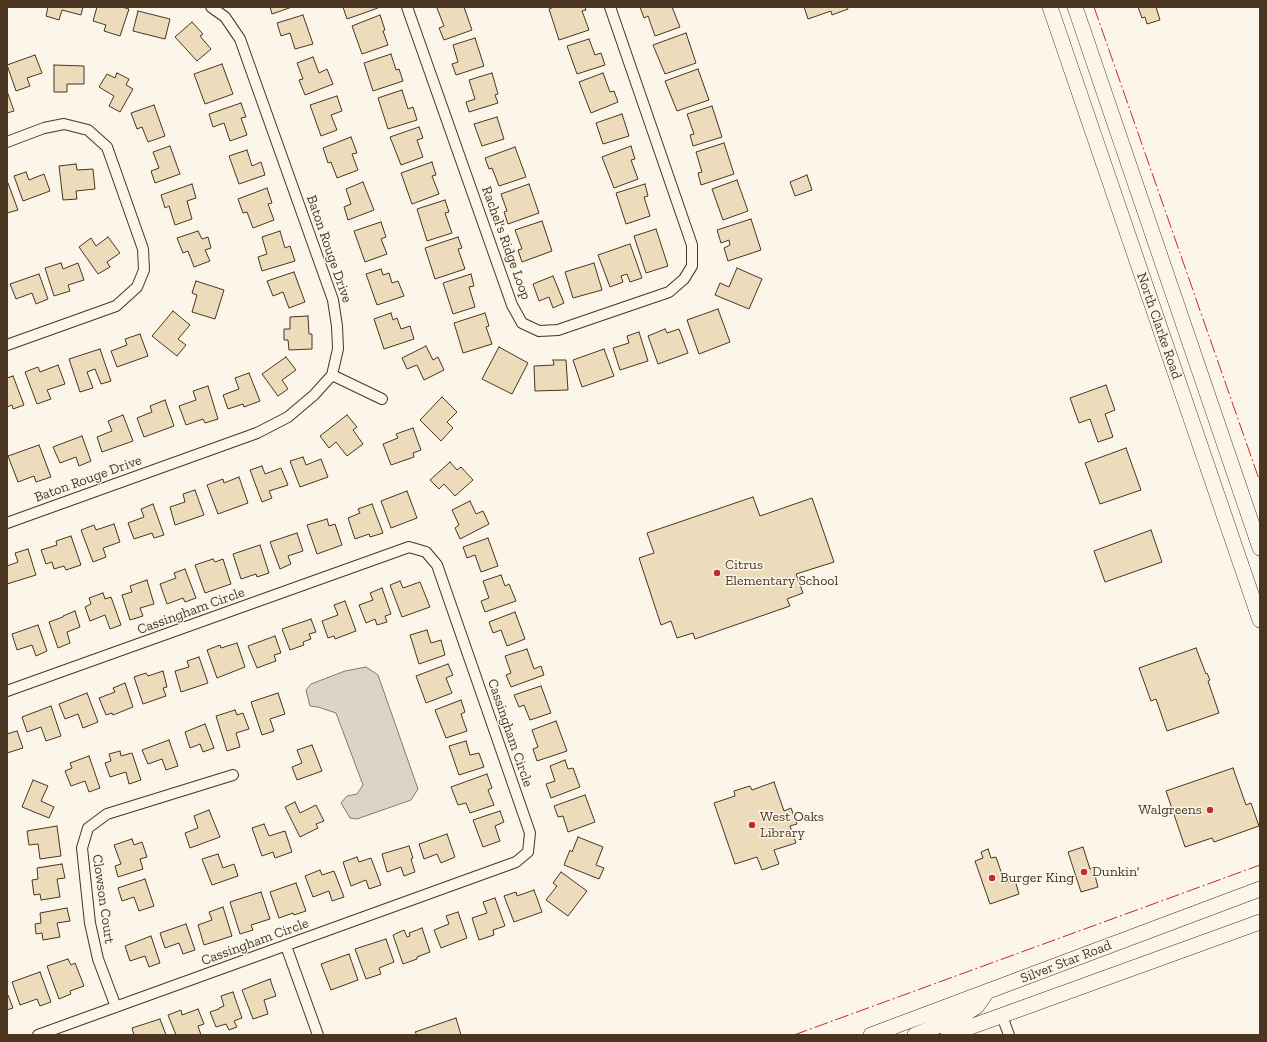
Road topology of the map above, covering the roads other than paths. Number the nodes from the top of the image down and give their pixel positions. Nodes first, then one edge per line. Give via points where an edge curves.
1 (211, 7) edge
2 (407, 7) edge
3 (610, 7) edge
4 (1050, 7) edge
5 (1075, 7) edge
6 (1082, 27) junction
7 (1058, 31) junction
8 (7, 142) edge
9 (7, 345) edge
10 (332, 375) junction
11 (382, 399) dead end
12 (7, 522) edge
13 (1260, 548) edge
14 (1255, 589) edge
15 (1260, 620) edge
16 (7, 691) edge
17 (233, 775) dead end
18 (1260, 889) edge
19 (1260, 922) edge
20 (286, 946) junction
21 (987, 992) junction
22 (116, 1007) junction
23 (1002, 1016) junction
24 (38, 1035) edge
25 (318, 1035) edge
26 (871, 1035) edge
27 (914, 1035) edge
28 (948, 1035) edge
29 (1008, 1035) edge

1 - 10 street, Baton Rouge Drive via 225,17 240,39 333,300 338,349
2 - 3 street, Rachel's Ridge Loop via 512,305 522,323 539,331 558,330 669,292 684,279 692,266 692,245
4 - 7 street, North Clarke Road
5 - 6 street, North Clarke Road
6 - 7 street
6 - 13 street, North Clarke Road
7 - 14 street, North Clarke Road
8 - 9 street via 44,128 64,124 88,130 106,148 143,249 144,270 137,288 116,306
10 - 11 street
10 - 12 street, Baton Rouge Drive via 314,395 288,417 257,433
14 - 15 street, North Clarke Road
16 - 20 street, Cassingham Circle via 409,547 426,552 436,565 530,833 528,852 516,862
17 - 22 street, Clowson Court via 107,814 88,828 82,848 90,923 98,959
18 - 21 street, Silver Star Road
19 - 23 street, Silver Star Road
20 - 22 street, Cassingham Circle
20 - 25 street
21 - 26 street, Silver Star Road
21 - 27 street via 977,1006 962,1016
22 - 24 street, Cassingham Circle
23 - 28 street, Silver Star Road
23 - 29 street

